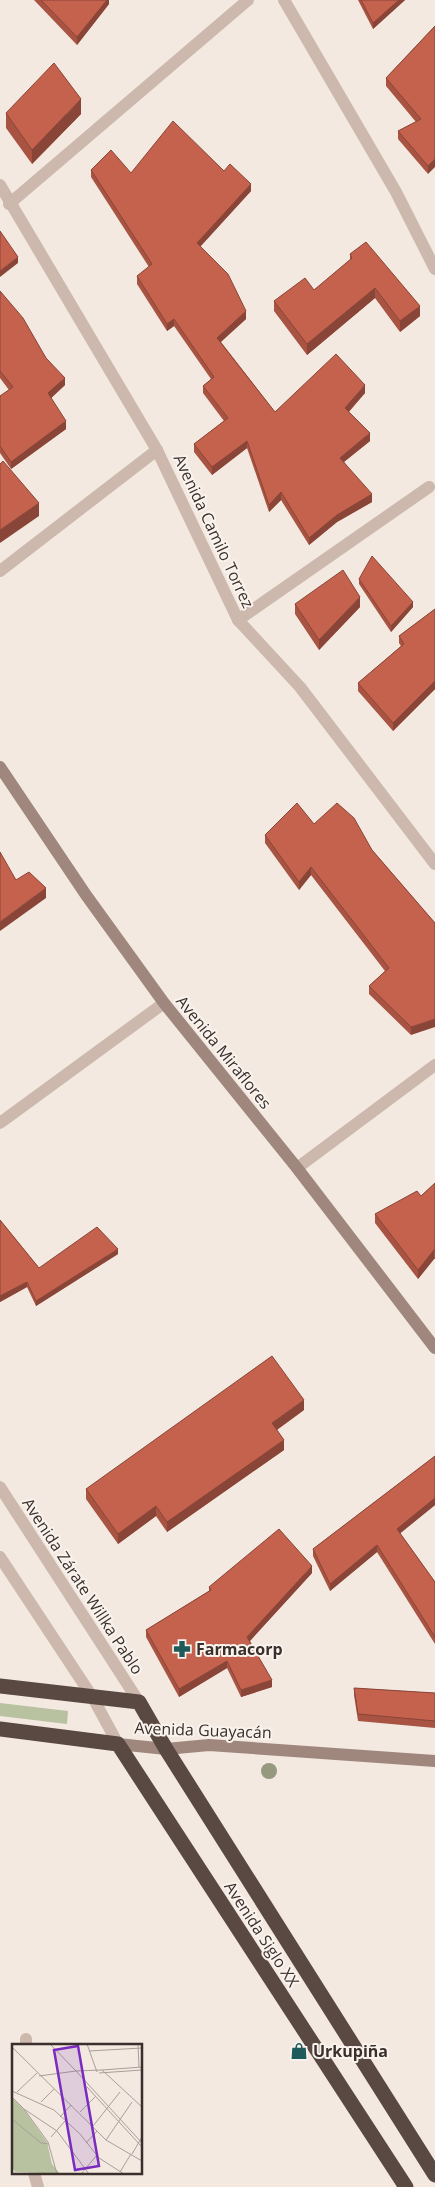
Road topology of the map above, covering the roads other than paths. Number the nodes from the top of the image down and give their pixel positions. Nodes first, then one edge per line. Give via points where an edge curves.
1 (248, 0) edge
2 (284, 0) edge
3 (0, 186) edge
4 (9, 204) junction
5 (435, 269) edge
6 (157, 450) junction
7 (429, 487) dead end
8 (0, 570) edge
9 (238, 620) junction
10 (0, 767) edge
11 (435, 864) edge
12 (164, 1003) junction
13 (435, 1065) edge
14 (0, 1123) edge
15 (297, 1168) junction
16 (435, 1348) edge
17 (0, 1486) edge
18 (0, 1556) edge
19 (0, 1686) edge
20 (93, 1698) junction
21 (140, 1702) junction
22 (0, 1729) edge
23 (118, 1744) junction
24 (166, 1748) junction
25 (435, 1761) edge
26 (34, 2174) edge
27 (435, 2175) edge
28 (38, 2187) edge
29 (406, 2187) edge

1 - 4 street
2 - 5 street via 396,192
3 - 4 street, Avenida Camilo Torrez
4 - 6 street, Avenida Camilo Torrez
6 - 8 street
6 - 9 street, Avenida Camilo Torrez
7 - 9 street
9 - 11 street, Avenida Camilo Torrez via 300,687
10 - 12 street, Avenida Miraflores
12 - 14 street
12 - 15 street, Avenida Miraflores
13 - 15 street
15 - 16 street, Avenida Miraflores
17 - 21 street, Avenida Zárate Willka Pablo
18 - 20 street
19 - 20 highway, Avenida Guayacán
20 - 21 highway, Avenida Guayacán
20 - 23 street, Avenida Siglo XX
21 - 24 highway, Avenida Siglo XX
22 - 23 highway, Avenida Guayacán
23 - 24 street, Avenida Guayacán
23 - 29 highway, Avenida Siglo XX
24 - 25 street, Avenida Guayacán via 209,1744
24 - 27 highway, Avenida Siglo XX
26 - 28 street

